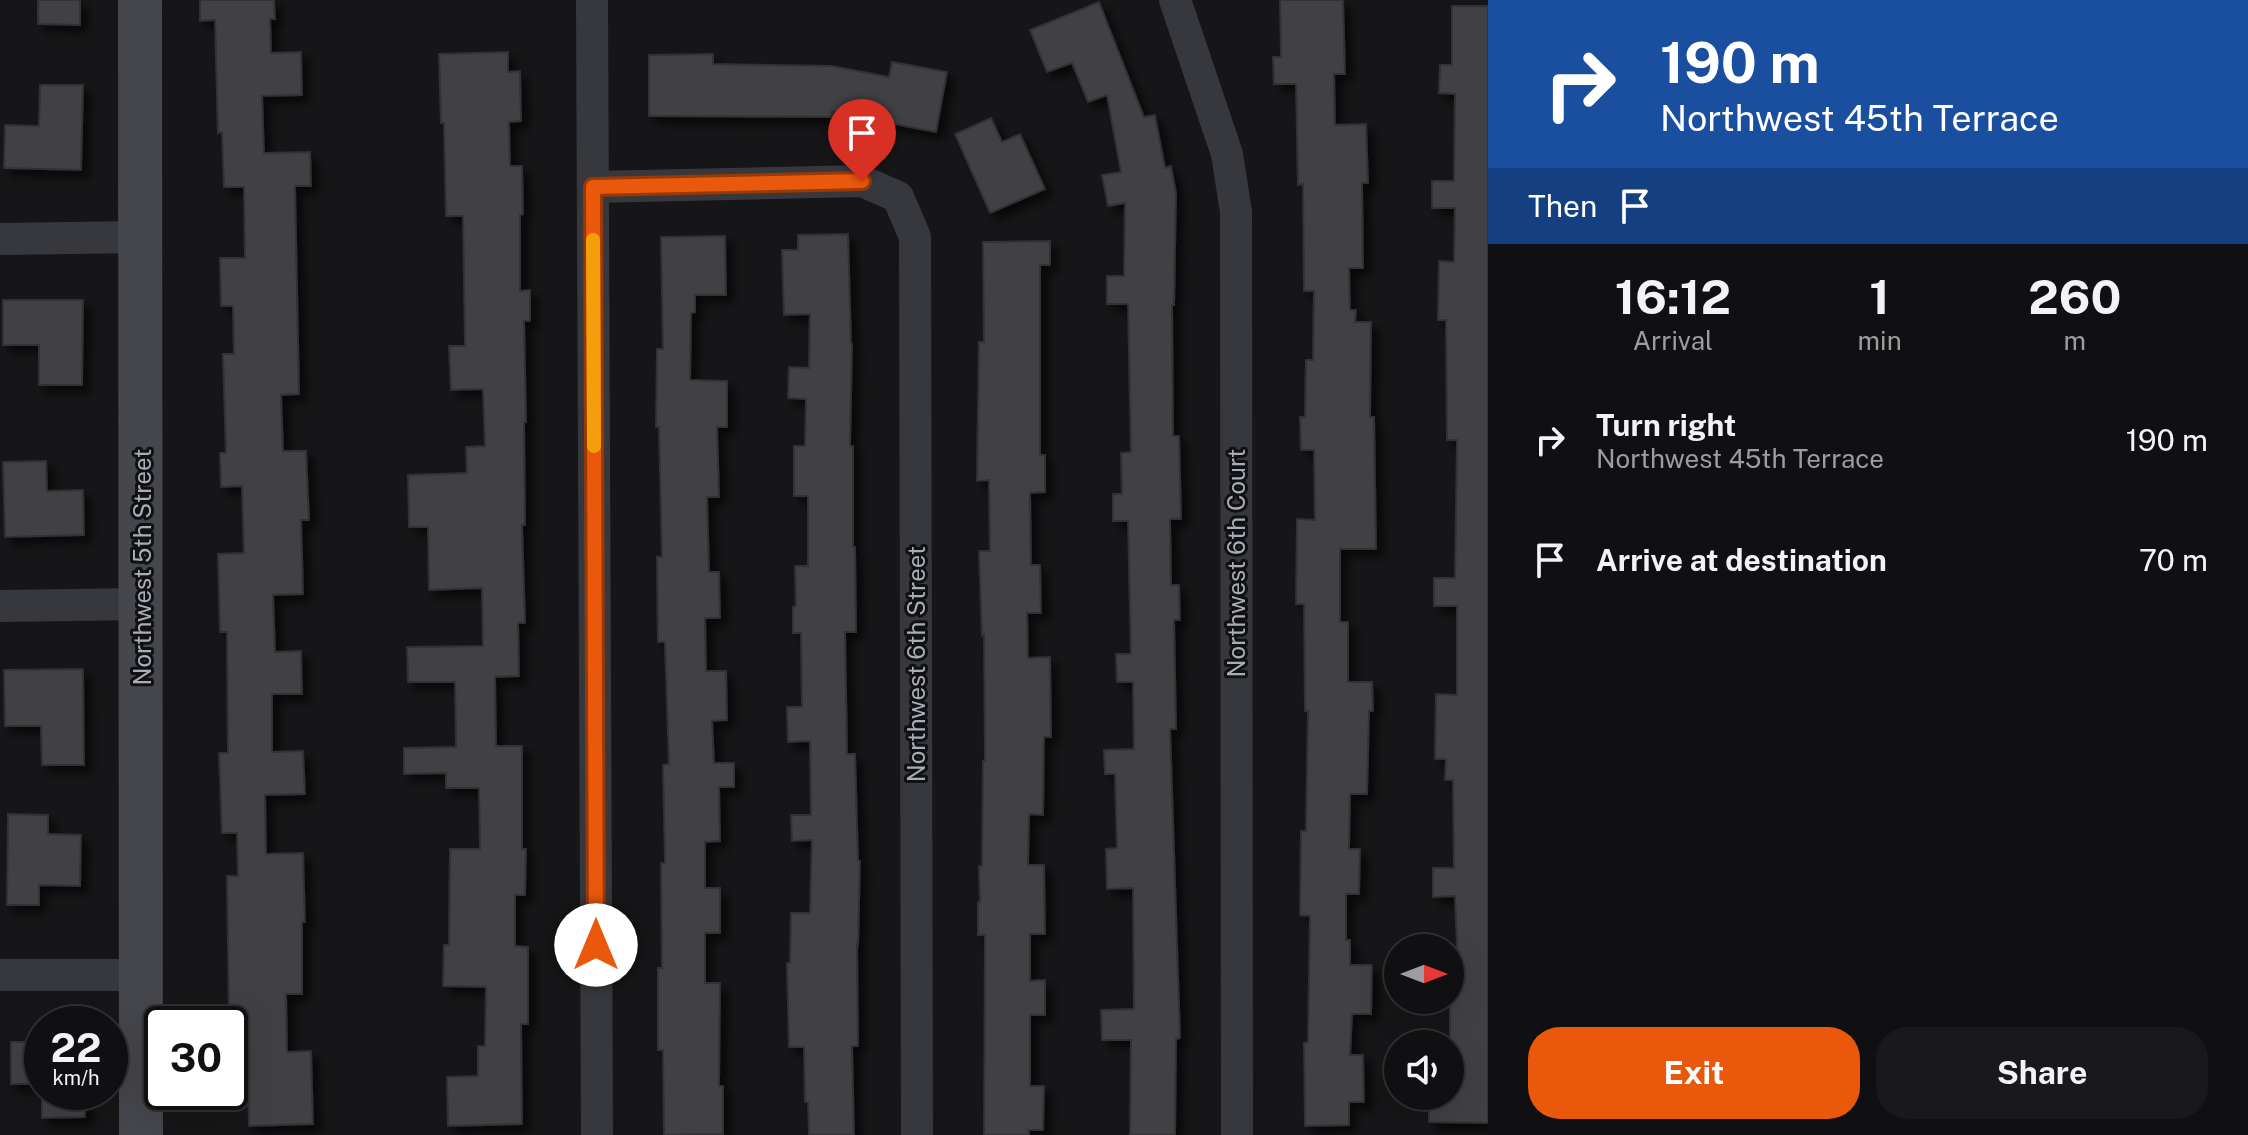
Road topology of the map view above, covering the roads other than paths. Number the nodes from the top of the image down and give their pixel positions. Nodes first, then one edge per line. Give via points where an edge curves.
1 (140, 0) edge
2 (592, 0) edge
3 (1175, 0) edge
4 (593, 187) junction
5 (140, 237) junction
6 (0, 239) edge
7 (142, 604) junction
8 (0, 606) edge
9 (0, 975) edge
10 (142, 975) junction
11 (141, 1135) edge
12 (597, 1135) edge
13 (917, 1135) edge
14 (1237, 1135) edge

1 - 5 street, Northwest 5th Street
2 - 4 street
3 - 14 street, Northwest 6th Court via 1227,154 1236,212
4 - 12 street
4 - 13 street, Northwest 6th Street via 862,181 898,197 915,237
5 - 6 street
5 - 7 street, Northwest 5th Street
7 - 8 street
7 - 10 street, Northwest 5th Street
9 - 10 street
10 - 11 street, Northwest 5th Street

